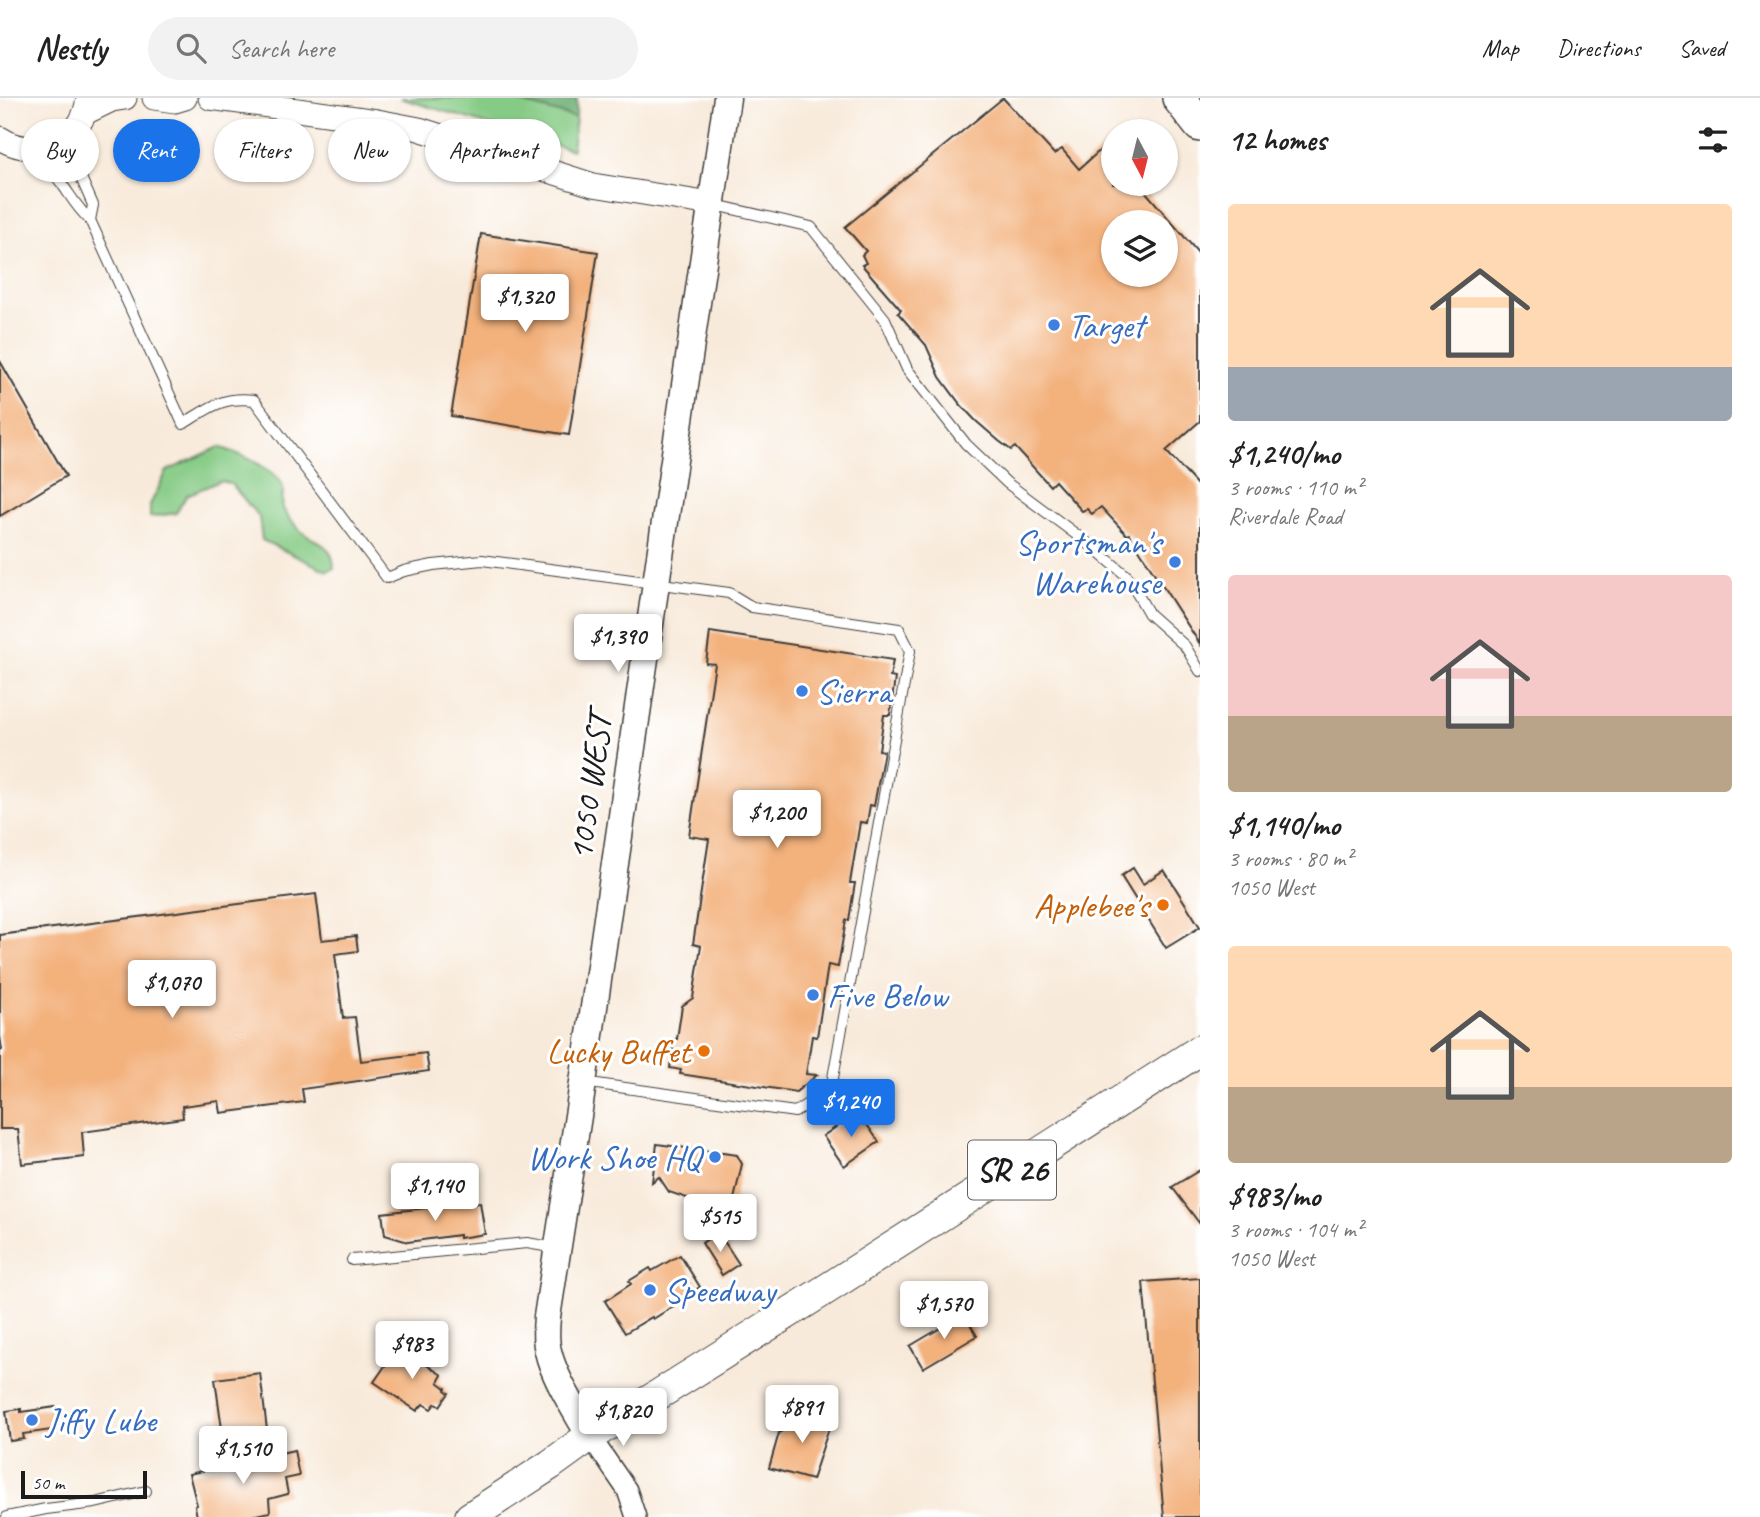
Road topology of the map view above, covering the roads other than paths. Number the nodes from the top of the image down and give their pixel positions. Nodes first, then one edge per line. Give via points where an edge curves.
1 (125, 98) edge
2 (154, 98) edge
3 (185, 98) edge
4 (209, 98) edge
5 (727, 98) edge
6 (1180, 98) edge
7 (83, 113) edge
8 (1200, 125) edge
9 (0, 138) edge
10 (21, 147) edge
11 (61, 182) edge
12 (711, 204) junction
13 (90, 220) junction
14 (655, 583) junction
15 (1200, 671) edge
16 (1200, 1049) edge
17 (583, 1082) junction
18 (557, 1248) junction
19 (352, 1260) dead end
20 (590, 1436) junction
21 (146, 1491) dead end
22 (7, 1517) edge
23 (470, 1517) edge
24 (636, 1517) edge

1 - 7 street
2 - 3 street
4 - 12 street via 377,121 593,185
5 - 12 main road, 1050 WEST
6 - 8 highway
7 - 13 lane via 82,180 93,205
9 - 10 street
11 - 13 lane
12 - 14 main road, 1050 WEST
12 - 15 lane via 811,227 885,319 907,369 966,444 1007,483 1127,576 1149,614 1185,646
13 - 14 lane via 183,424 224,401 254,400 387,578 433,565 482,560
14 - 17 main road, 1050 WEST
14 - 17 lane via 729,593 752,607 899,629 910,651 831,1089 795,1112
16 - 20 main road, SR 26
17 - 18 main road, 1050 WEST
18 - 19 lane via 527,1243
18 - 20 main road, 1050 WEST via 547,1317 548,1350
20 - 23 main road, SR 26
20 - 24 street via 626,1490
21 - 22 lane

